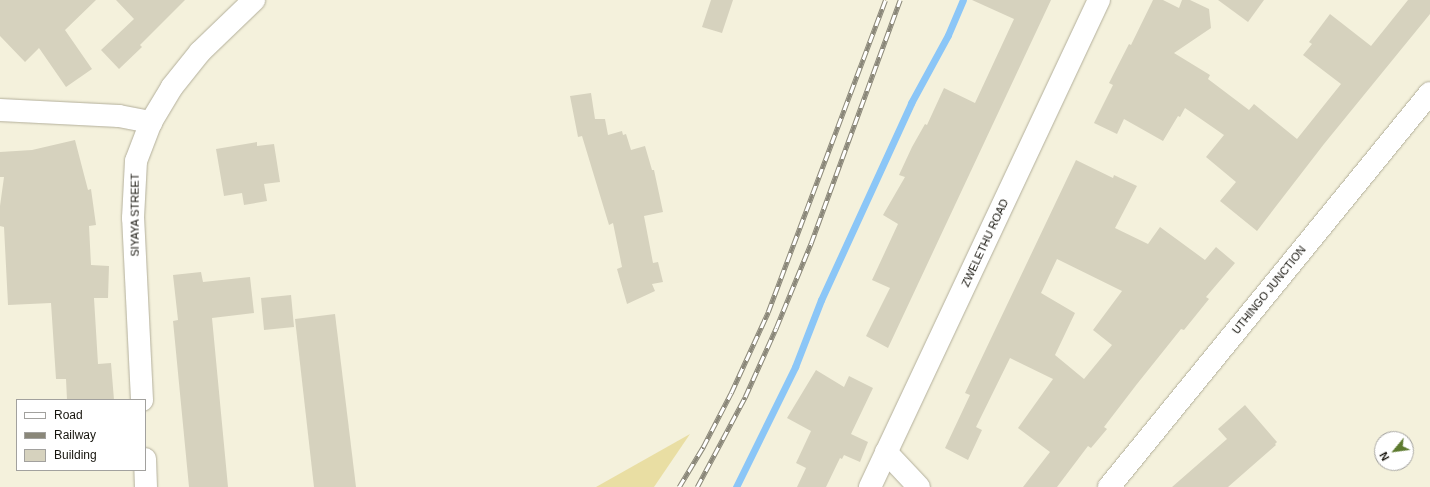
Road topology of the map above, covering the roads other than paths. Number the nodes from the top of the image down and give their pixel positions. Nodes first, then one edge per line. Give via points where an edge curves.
1 (254, 0) edge
2 (1099, 0) edge
3 (1430, 93) edge
4 (0, 110) edge
5 (150, 122) junction
6 (142, 399) edge
7 (886, 452) junction
8 (145, 471) edge
9 (146, 487) edge
10 (870, 487) edge
11 (919, 487) edge
12 (1109, 487) edge

1 - 5 street, SIYAYA STREET via 200,52 172,87
2 - 7 street, ZWELETHU ROAD
3 - 12 street, UTHINGO JUNCTION
4 - 5 street via 119,116
5 - 6 street, SIYAYA STREET via 136,161 133,218
7 - 10 street, ZWELETHU ROAD
7 - 11 street
8 - 9 street

